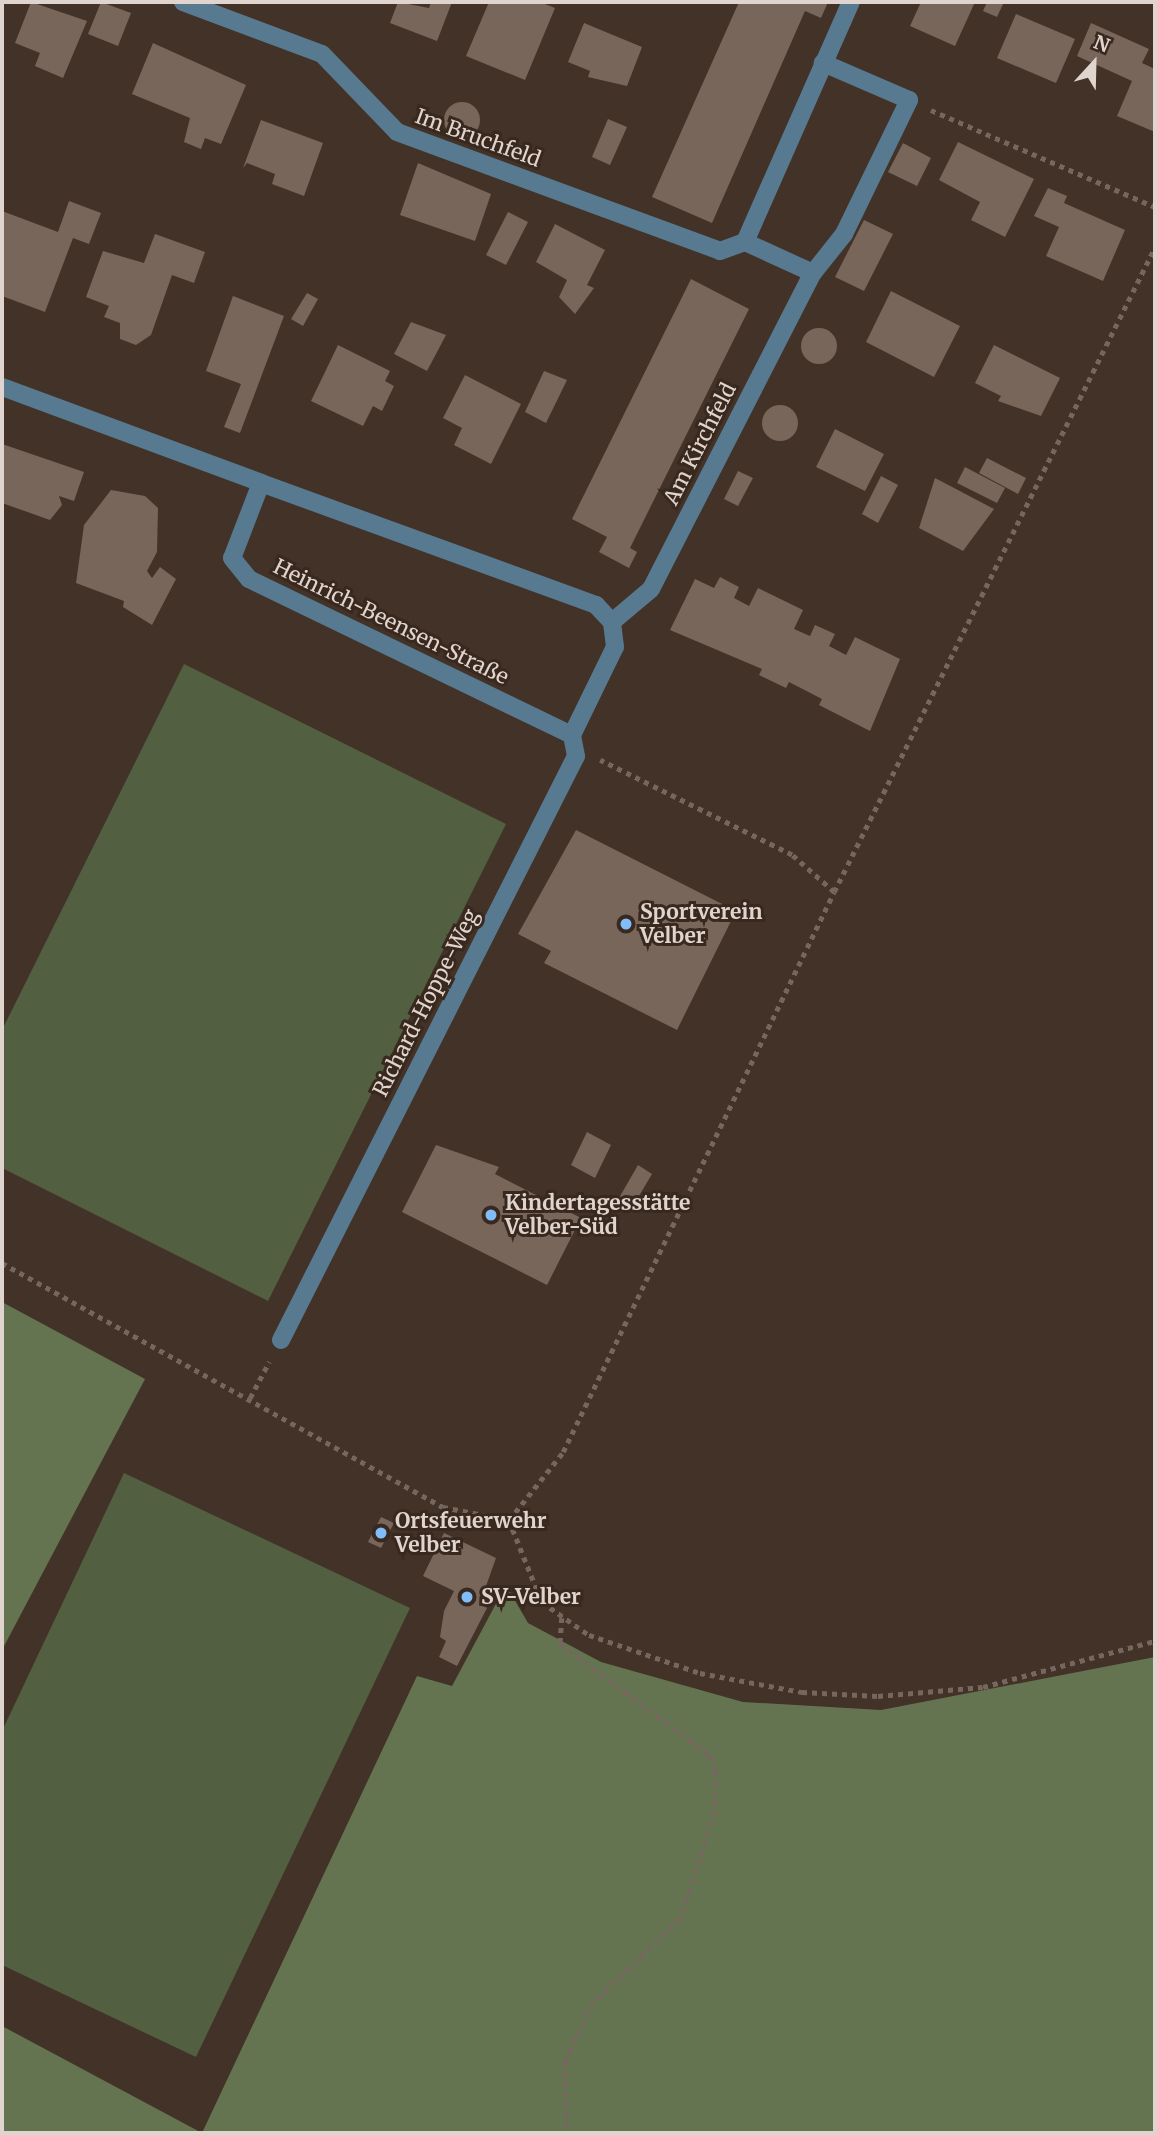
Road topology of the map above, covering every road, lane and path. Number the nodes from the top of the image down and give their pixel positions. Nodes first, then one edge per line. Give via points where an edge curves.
1 (183, 2) edge
2 (851, 2) edge
3 (824, 63) junction
4 (909, 100) junction
5 (1155, 207) edge
6 (745, 242) junction
7 (1155, 247) edge
8 (813, 273) junction
9 (2, 387) edge
10 (261, 483) junction
11 (612, 622) junction
12 (572, 735) junction
13 (834, 892) junction
14 (2, 1263) edge
15 (281, 1340) joint
16 (250, 1398) junction
17 (509, 1520) junction
18 (562, 1618) junction
19 (1155, 1641) edge
20 (567, 2133) edge

1 - 6 street, Im Bruchfeld via 322,54 397,132 720,251
2 - 3 street
3 - 4 street
3 - 6 street
4 - 5 path
4 - 8 street, Am Kirchfeld via 844,234
6 - 8 street
7 - 13 path
8 - 11 street, Am Kirchfeld via 651,589
9 - 10 street
10 - 11 street via 596,605
10 - 12 street, Heinrich-Beensen-Straße via 232,558 249,579
11 - 12 street, Richard-Hoppe-Weg via 615,647
12 - 13 path via 595,757 792,855
12 - 15 street, Richard-Hoppe-Weg via 576,757
13 - 17 path via 563,1452
14 - 16 path
15 - 16 path
16 - 17 path via 443,1507
17 - 18 path via 542,1602
18 - 19 path via 589,1635 700,1673 802,1692 878,1696 983,1687
18 - 20 path via 560,1644 710,1755 716,1771 715,1812 680,1919 593,2003 565,2062

